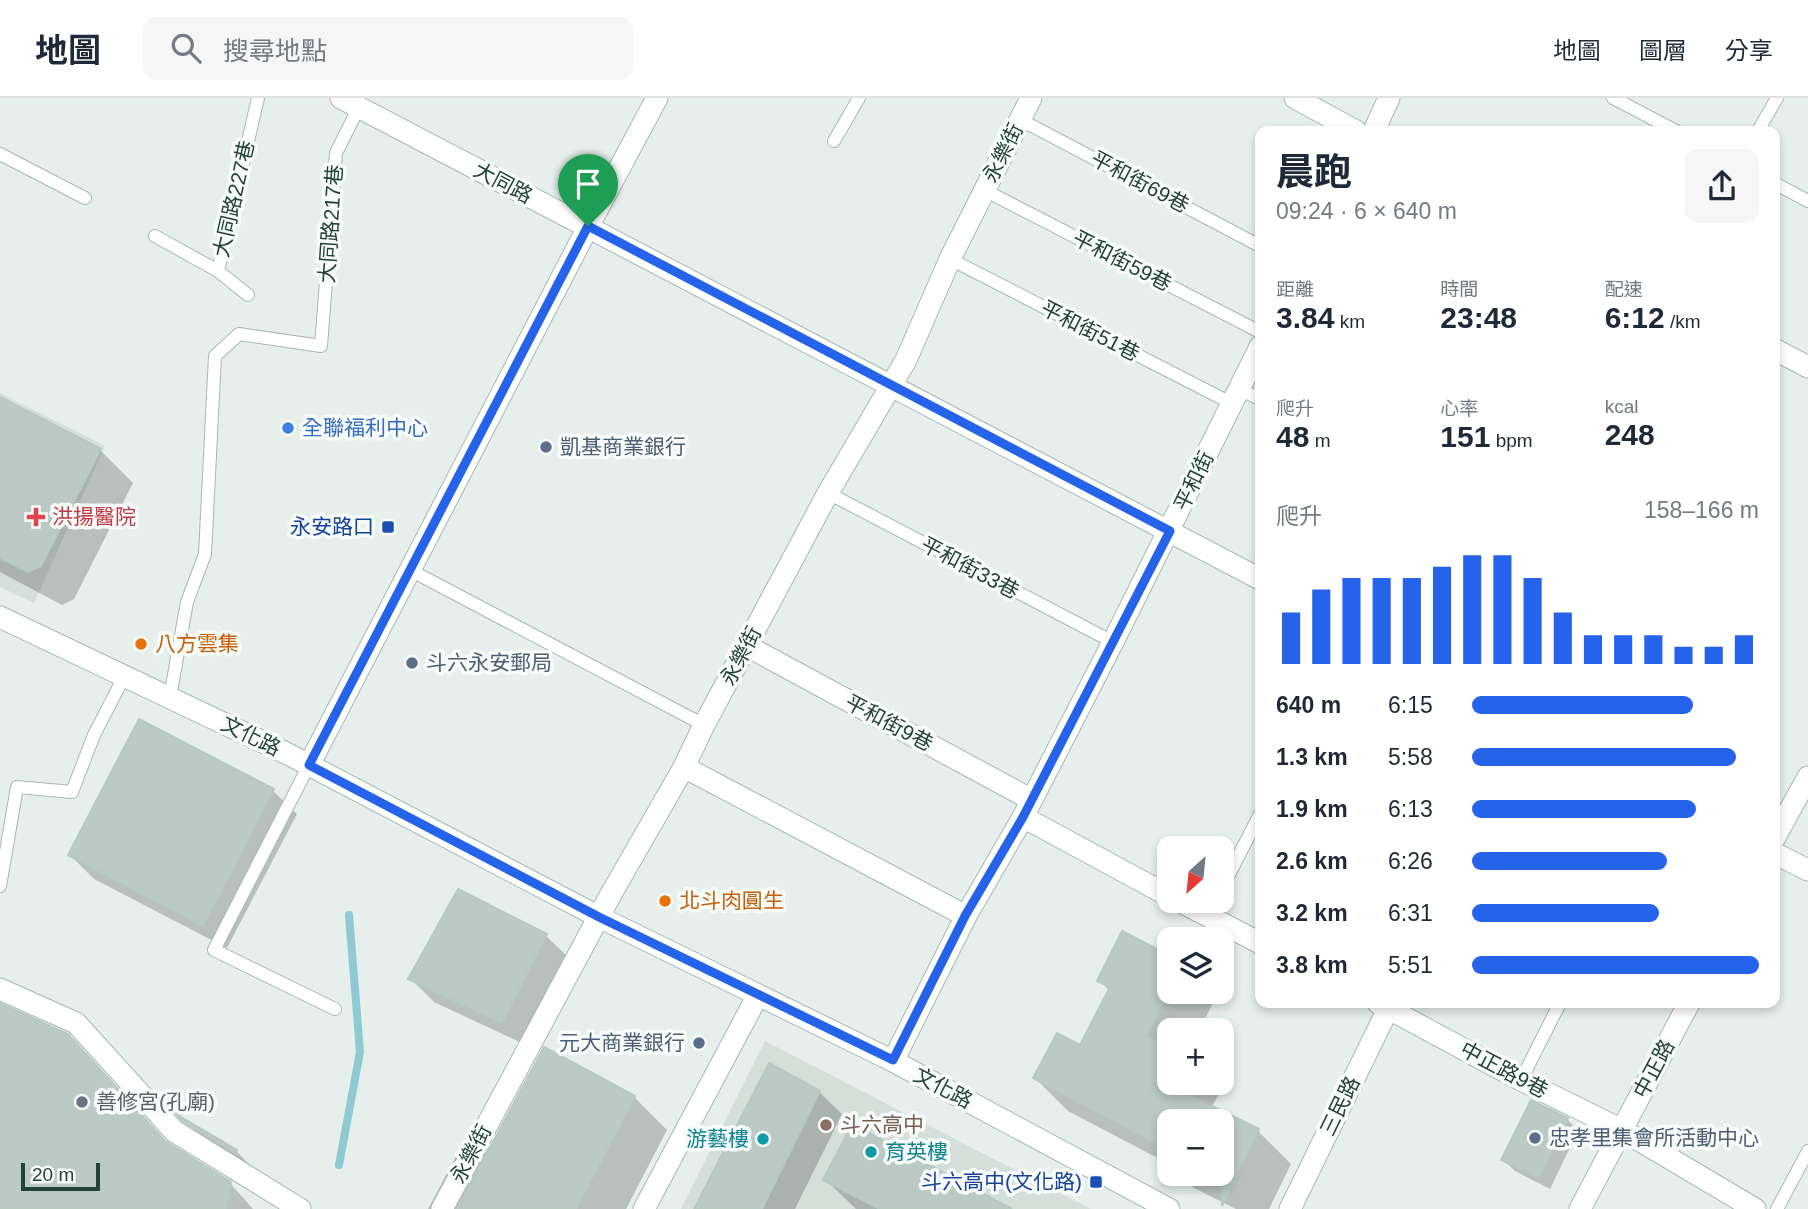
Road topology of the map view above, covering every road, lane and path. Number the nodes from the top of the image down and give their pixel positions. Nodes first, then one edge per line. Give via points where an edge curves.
1 (258, 98) edge
2 (657, 98) edge
3 (859, 98) edge
4 (1031, 98) edge
5 (1295, 98) edge
6 (1390, 98) edge
7 (1613, 98) edge
8 (1777, 98) edge
9 (350, 102) edge
10 (1019, 119) junction
11 (1347, 126) edge
12 (1376, 126) edge
13 (1666, 126) edge
14 (1761, 126) edge
15 (834, 141) dead end
16 (0, 154) edge
17 (1780, 186) edge
18 (984, 190) junction
19 (85, 198) dead end
20 (1808, 201) edge
21 (588, 226) junction
22 (155, 236) dead end
23 (1255, 243) edge
24 (950, 259) junction
25 (218, 271) junction
26 (248, 295) dead end
27 (1255, 329) edge
28 (1780, 352) edge
29 (1255, 357) edge
30 (1808, 367) edge
31 (891, 384) junction
32 (1235, 396) junction
33 (1255, 398) edge
34 (828, 493) junction
35 (1170, 531) junction
36 (410, 570) junction
37 (1255, 576) edge
38 (0, 617) edge
39 (1113, 642) junction
40 (747, 646) junction
41 (125, 674) junction
42 (170, 697) junction
43 (704, 725) junction
44 (309, 765) junction
45 (684, 767) junction
46 (1808, 777) edge
47 (1027, 808) junction
48 (1255, 824) edge
49 (1780, 828) edge
50 (1780, 856) edge
51 (1234, 865) edge
52 (1808, 870) edge
53 (0, 886) edge
54 (1157, 889) edge
55 (1218, 914) edge
56 (965, 916) junction
57 (599, 917) junction
58 (1255, 940) edge
59 (0, 989) edge
60 (758, 995) junction
61 (1384, 1008) edge
62 (1393, 1008) edge
63 (1557, 1008) edge
64 (1686, 1008) edge
65 (335, 1009) dead end
66 (893, 1060) junction
67 (1521, 1080) junction
68 (1622, 1130) junction
69 (1808, 1151) edge
70 (300, 1209) edge
71 (442, 1209) edge
72 (644, 1209) edge
73 (1169, 1209) edge
74 (1290, 1209) edge
75 (1580, 1209) edge
76 (1755, 1209) edge
77 (1777, 1209) edge

1 - 25 lane, 大同路227巷
2 - 21 street
3 - 15 lane
4 - 10 street, 永樂街
5 - 11 street
6 - 12 street
7 - 13 lane
8 - 14 lane
9 - 21 street, 大同路
9 - 42 lane, 大同路217巷 via 336,153 321,346 239,334 215,356 205,554 187,602
10 - 18 street, 永樂街
10 - 23 lane, 平和街69巷
16 - 19 lane
17 - 20 lane
18 - 24 street, 永樂街
18 - 27 lane, 平和街59巷
21 - 31 street, 大同路
21 - 36 street
22 - 25 lane, 大同路227巷
24 - 31 street, 永樂街
24 - 32 lane, 平和街51巷
25 - 26 lane
28 - 30 street
29 - 32 street, 平和街
31 - 34 street, 永樂街
31 - 35 street, 大同路
32 - 33 lane, 平和街51巷
32 - 35 street, 平和街
34 - 39 lane, 平和街33巷
34 - 40 street, 永樂街
35 - 37 street, 大同路
35 - 39 street, 平和街
36 - 43 lane
36 - 44 street
38 - 41 street, 文化路
39 - 47 street, 平和街
40 - 43 street, 永樂街
40 - 47 street, 平和街9巷
41 - 42 street, 文化路
41 - 53 lane via 72,792 18,787
42 - 44 street, 文化路
43 - 45 street, 永樂街
44 - 57 street, 文化路
44 - 65 lane via 215,950
45 - 56 street
45 - 57 street, 永樂街
46 - 49 street
47 - 54 street, 平和街9巷
47 - 56 street, 平和街
48 - 51 lane
50 - 52 street
55 - 58 street
56 - 66 street, 平和街
57 - 60 street, 文化路
57 - 71 street, 永樂街
59 - 70 street via 76,1023 174,1131
60 - 66 street, 文化路
60 - 72 street
61 - 74 street, 三民路
62 - 67 street, 中正路9巷
63 - 67 lane
64 - 68 street, 中正路
66 - 73 street, 文化路
67 - 68 street, 中正路9巷
68 - 75 street, 中正路
68 - 76 street, 中正路9巷
69 - 77 lane

